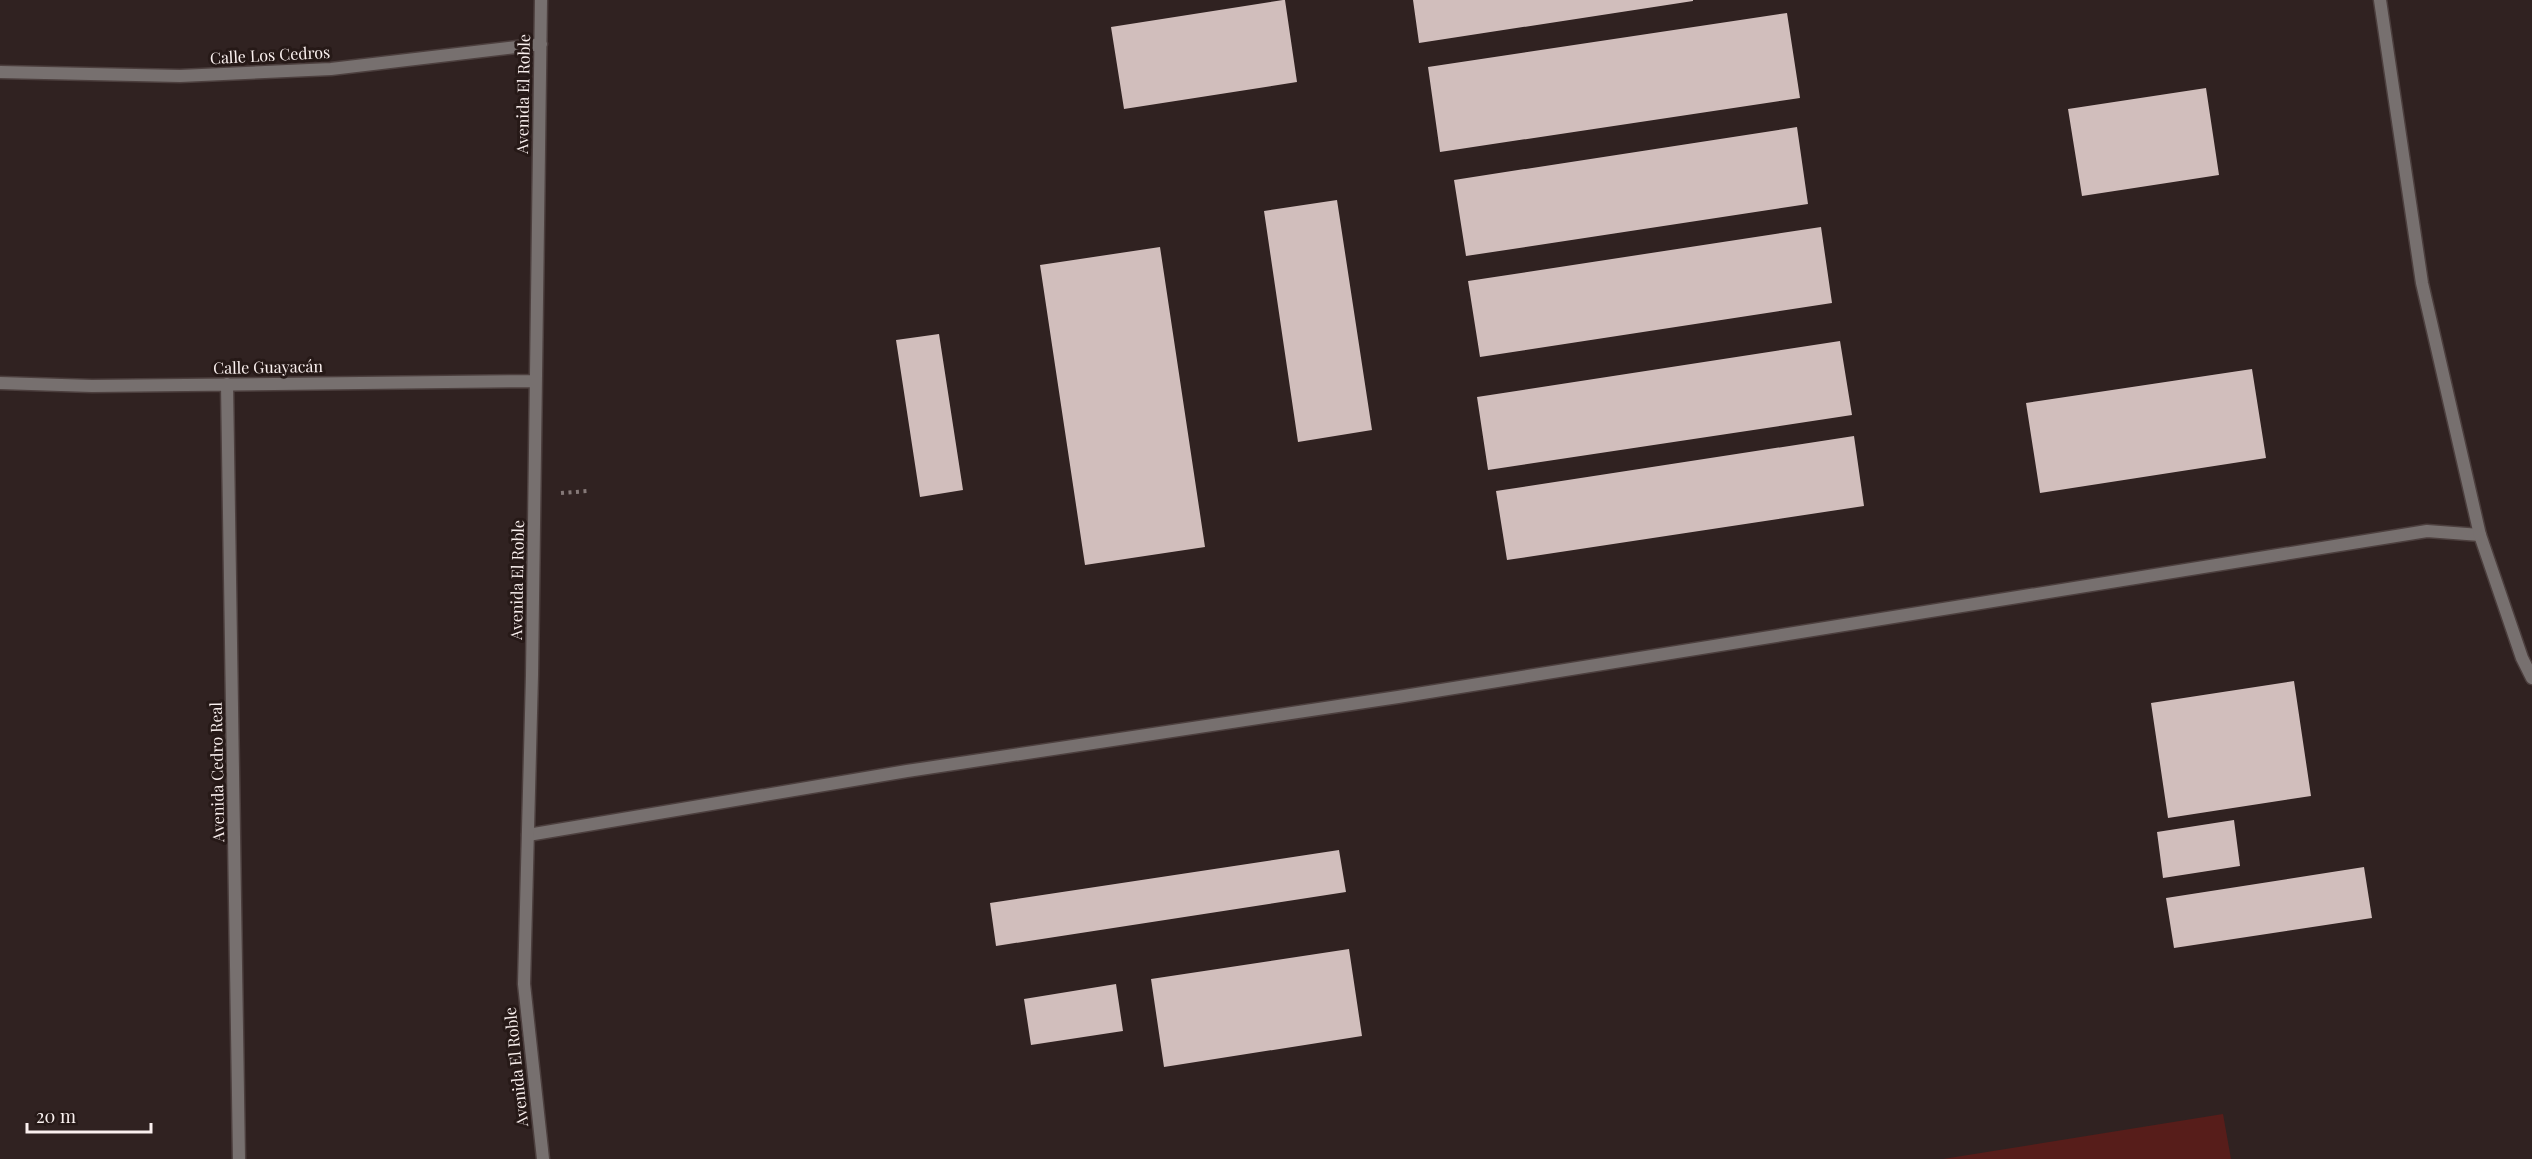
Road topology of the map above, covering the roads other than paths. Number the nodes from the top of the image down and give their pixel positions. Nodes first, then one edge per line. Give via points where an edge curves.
1 (541, 0) edge
2 (2379, 0) edge
3 (541, 44) junction
4 (0, 72) edge
5 (536, 381) junction
6 (0, 384) edge
7 (227, 384) junction
8 (2480, 535) junction
9 (2532, 678) edge
10 (528, 835) junction
11 (239, 1159) edge
12 (543, 1159) edge

1 - 3 street, Avenida El Roble
2 - 8 street via 2422,283
3 - 4 street, Calle Los Cedros via 331,69 180,76
3 - 5 street, Avenida El Roble
5 - 7 street, Calle Guayacán
5 - 10 street, Avenida El Roble
6 - 7 street, Calle Guayacán
7 - 11 street, Avenida Cedro Real
8 - 9 street
8 - 10 street via 2427,531 1398,697 907,771
10 - 12 street, Avenida El Roble via 524,984

